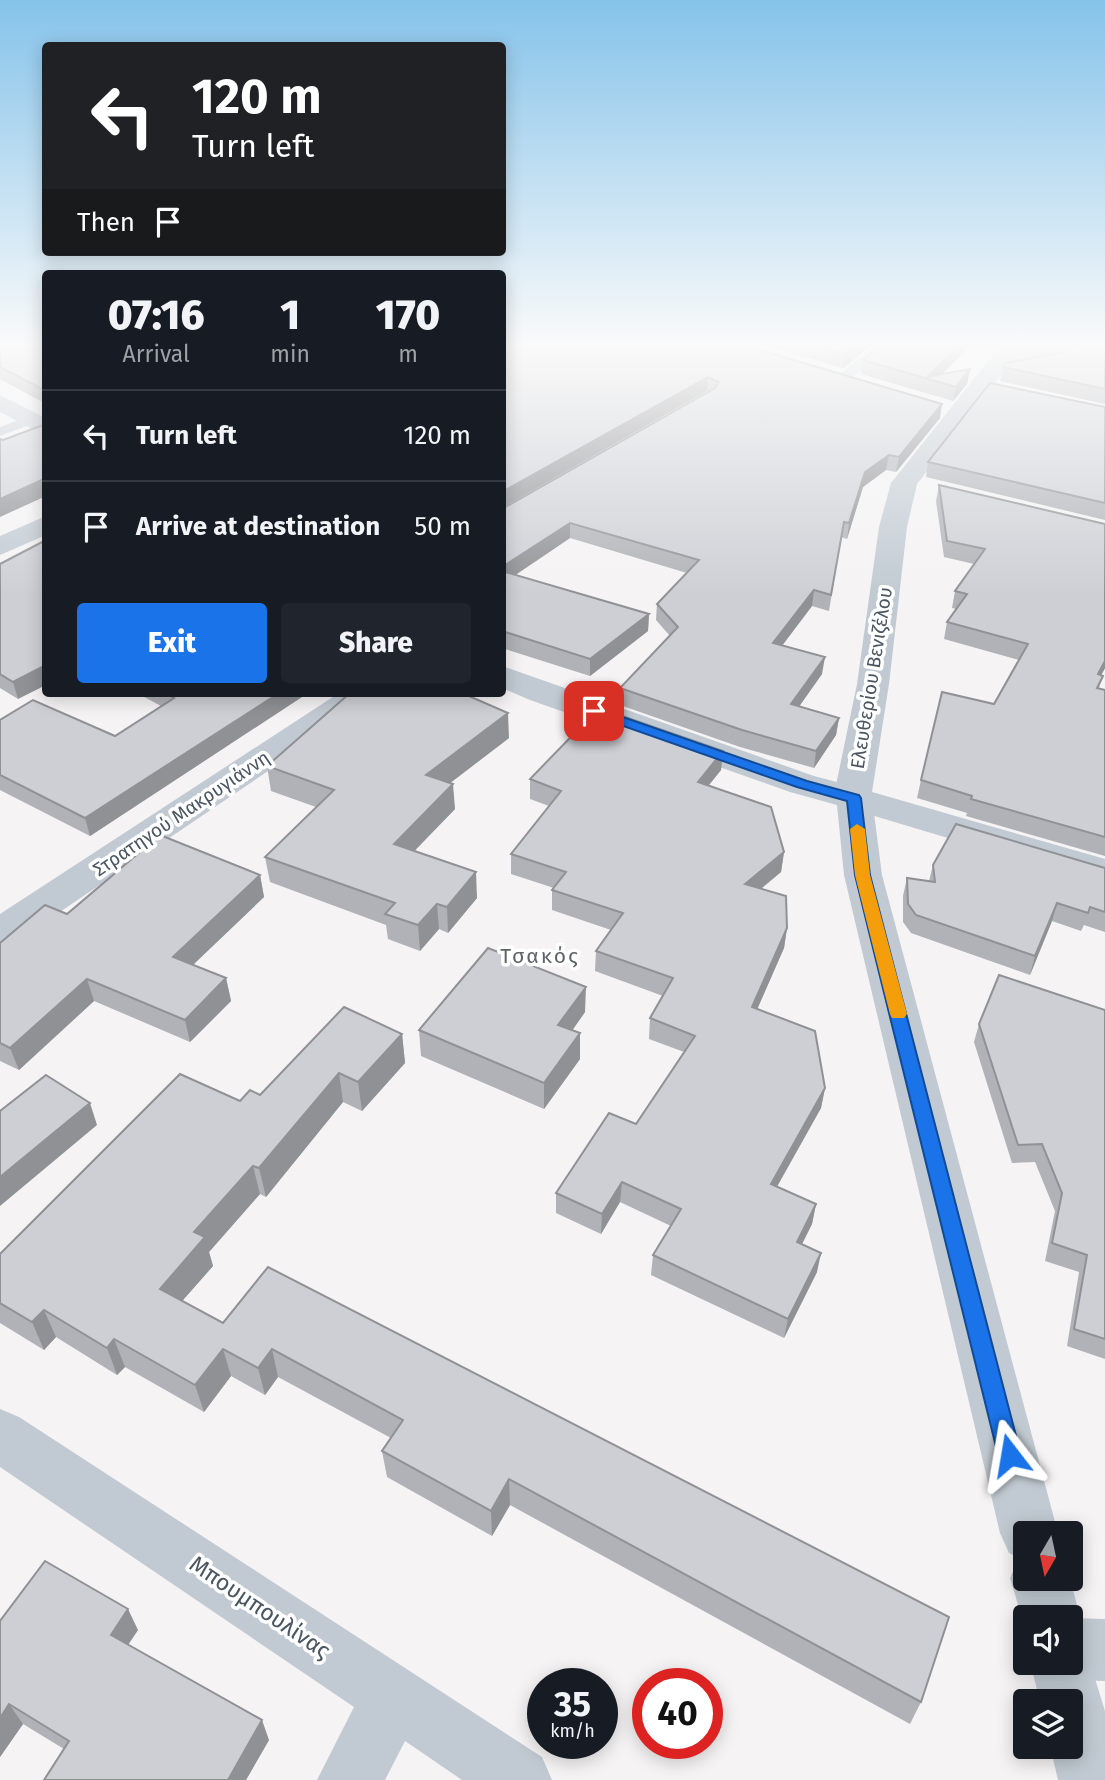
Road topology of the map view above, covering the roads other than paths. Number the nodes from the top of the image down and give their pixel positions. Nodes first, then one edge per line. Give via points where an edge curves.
1 (21, 428) edge
2 (949, 428) edge
3 (0, 432) edge
4 (42, 526) edge
5 (0, 547) edge
6 (506, 678) edge
7 (355, 697) edge
8 (854, 798) junction
9 (1105, 872) edge
10 (0, 933) edge
11 (0, 1435) edge
12 (1026, 1521) edge
13 (1083, 1649) edge
14 (1105, 1650) edge
15 (1064, 1675) edge
16 (394, 1696) junction
17 (349, 1780) edge
18 (519, 1780) edge
19 (1091, 1780) edge

1 - 3 lane
2 - 8 street, Ελευθερίου Βενιζέλου via 892,537
4 - 5 street
6 - 8 street via 802,784
7 - 10 street, Στρατηγού Μακρυγιάννη
8 - 9 street
8 - 12 street, Ελευθερίου Βενιζέλου via 863,875
11 - 16 street, Μπουμπουλίνας
13 - 14 street
15 - 19 street
16 - 17 street
16 - 18 street, Μπουμπουλίνας

